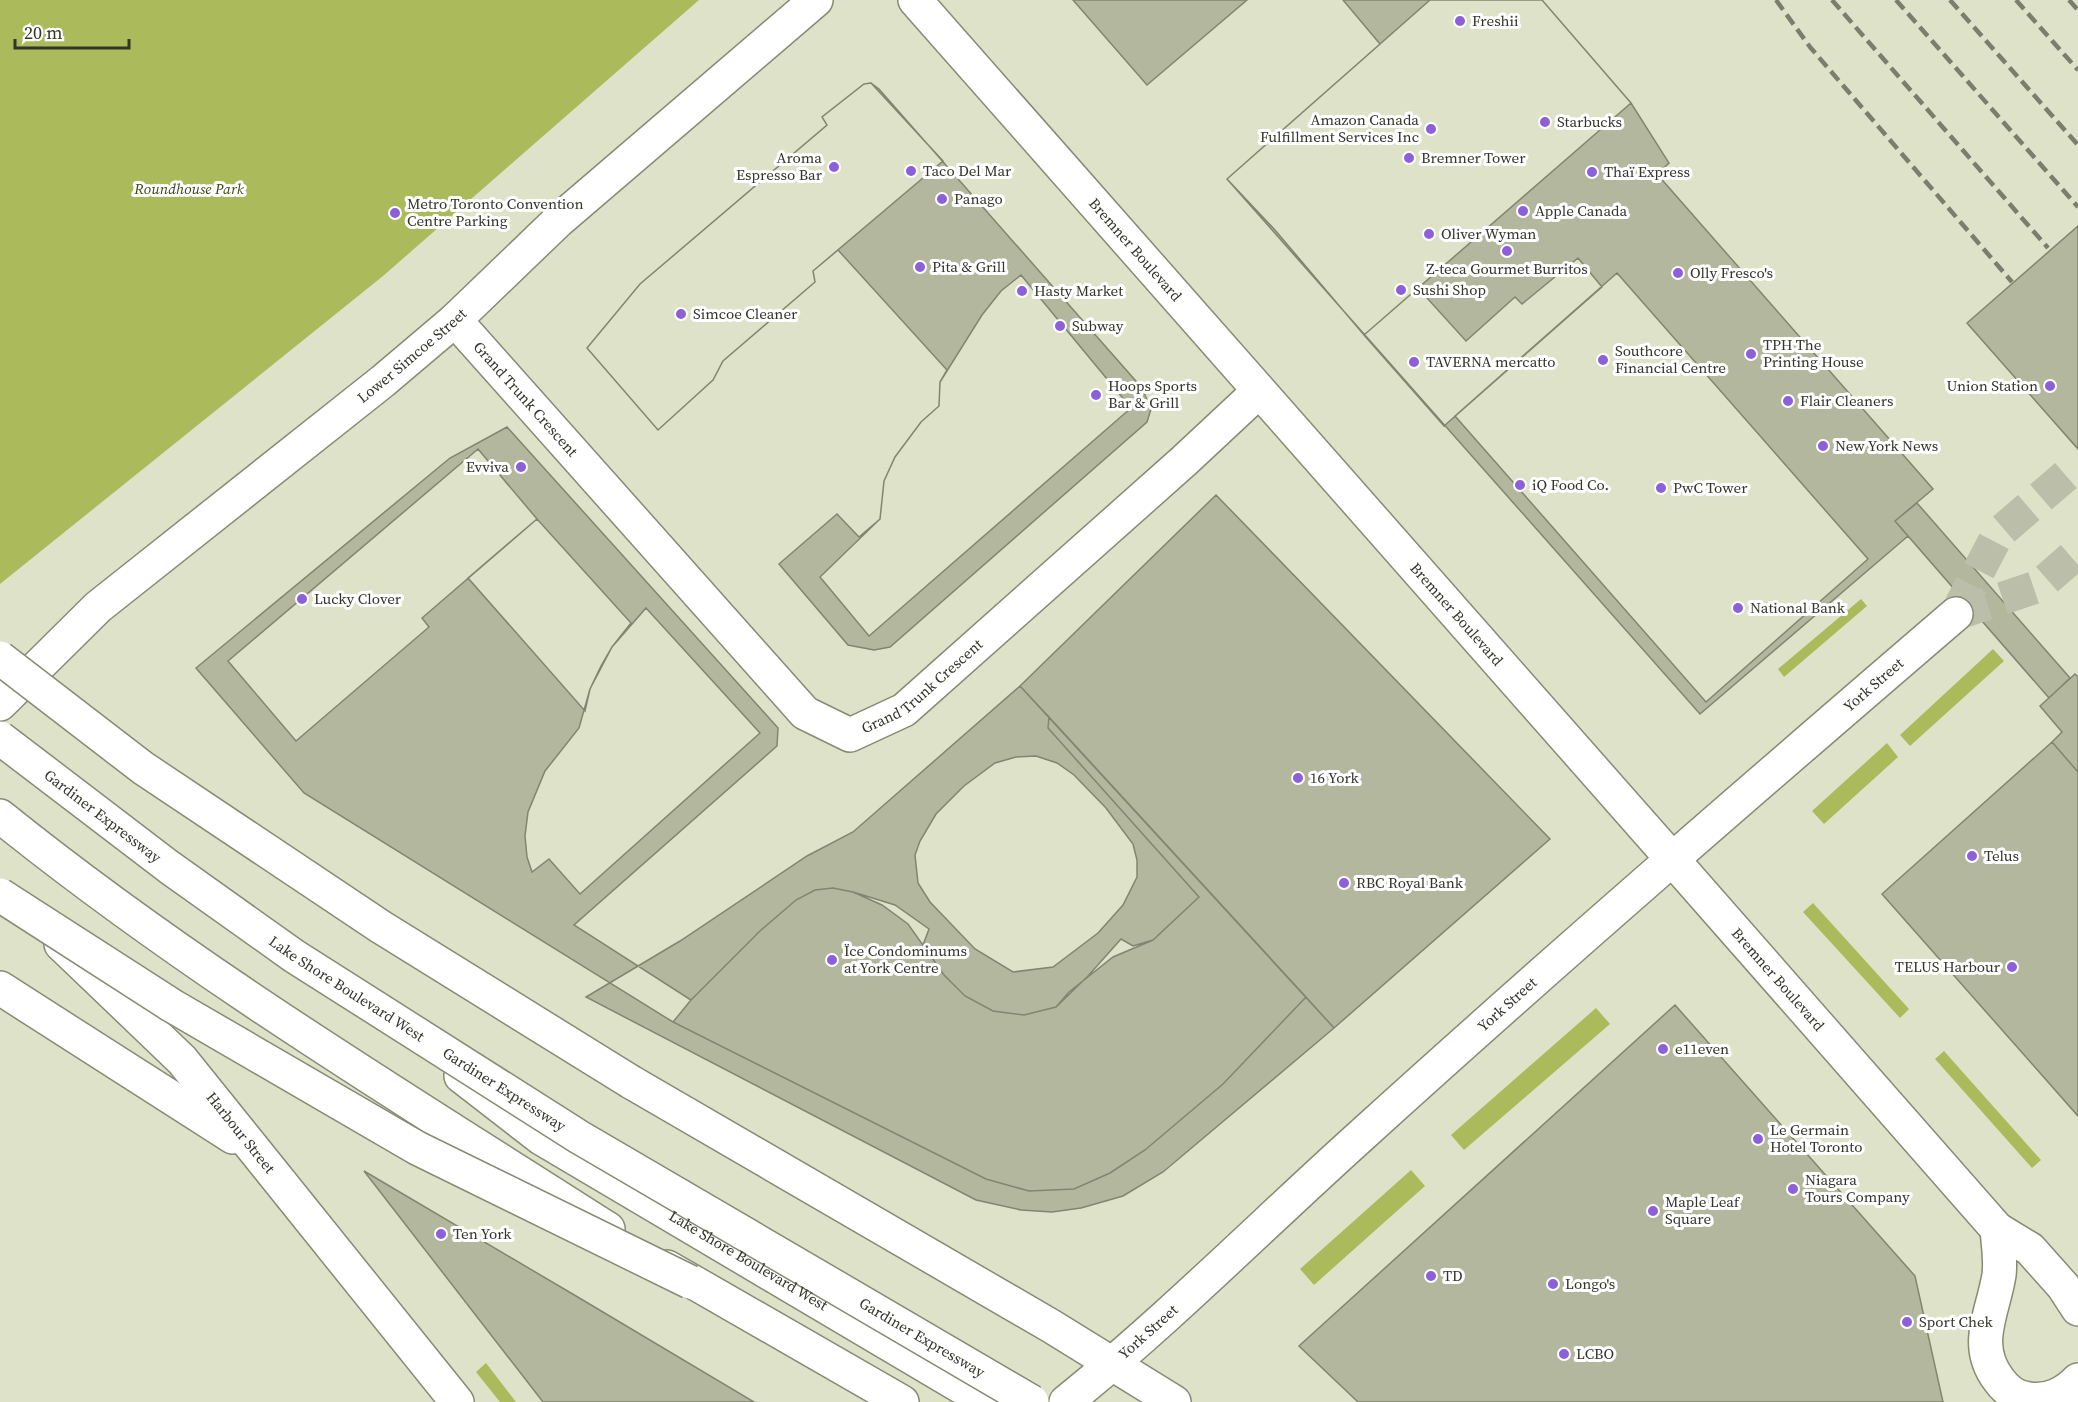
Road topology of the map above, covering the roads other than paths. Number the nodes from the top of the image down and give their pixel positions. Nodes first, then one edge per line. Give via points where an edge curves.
1 (816, 0) edge
2 (915, 0) edge
3 (455, 320) junction
4 (1259, 391) junction
5 (1956, 614) dead end
6 (0, 658) edge
7 (0, 704) edge
8 (0, 719) edge
9 (0, 738) edge
10 (0, 816) edge
11 (1673, 860) junction
12 (0, 885) edge
13 (0, 895) edge
14 (0, 988) edge
15 (255, 1151) junction
16 (1997, 1229) junction
17 (690, 1282) junction
18 (2078, 1309) edge
19 (1114, 1364) junction
20 (2078, 1380) edge
21 (2032, 1401) edge
22 (457, 1402) edge
23 (902, 1402) edge
24 (987, 1402) edge
25 (1032, 1402) edge
26 (1066, 1402) edge
27 (1173, 1402) edge

1 - 3 main road, Lower Simcoe Street via 558,221
2 - 4 main road, Bremner Boulevard
3 - 4 main road, Grand Trunk Crescent via 805,712 850,735 904,710
3 - 7 main road, Lower Simcoe Street via 98,607
4 - 11 main road, Bremner Boulevard
5 - 11 main road, York Street
6 - 19 main road, bridge via 172,788 381,927 632,1082
8 - 24 main road, Lake Shore Boulevard West via 541,1138
9 - 25 main road, Gardiner Expressway, bridge via 294,956 579,1137
10 - 17 main road, bridge via 138,921 270,1012
11 - 16 main road, Bremner Boulevard
11 - 19 main road, York Street via 1361,1135
12 - 15 main road, Harbour Street via 182,1059
13 - 17 main road, bridge via 171,1005 417,1148
14 - 15 main road
15 - 22 main road, Harbour Street
16 - 18 main road, Bremner Boulevard via 2030,1249
16 - 21 main road via 1999,1266 1985,1326 1986,1355 2002,1384 2017,1396
17 - 23 main road
19 - 26 main road, York Street
19 - 27 main road
20 - 21 main road via 2062,1393

